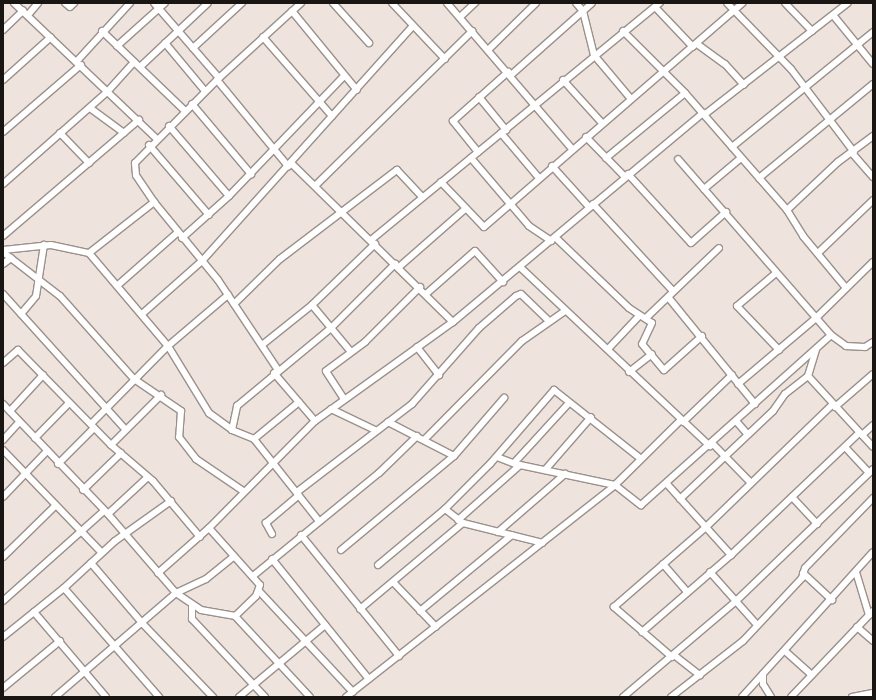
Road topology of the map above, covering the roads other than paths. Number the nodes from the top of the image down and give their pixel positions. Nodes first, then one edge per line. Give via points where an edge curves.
1 (14, 3) edge
2 (38, 3) edge
3 (65, 3) edge
4 (74, 3) edge
5 (130, 3) edge
6 (154, 3) edge
7 (165, 3) edge
8 (208, 3) edge
9 (242, 3) edge
10 (301, 3) edge
11 (333, 3) edge
12 (392, 3) edge
13 (447, 3) edge
14 (475, 3) edge
15 (536, 3) edge
16 (576, 3) edge
17 (592, 3) edge
18 (727, 3) edge
19 (743, 3) edge
20 (785, 3) edge
21 (848, 3) edge
22 (657, 5) edge
23 (158, 9) junction
24 (292, 11) junction
25 (583, 11) junction
26 (734, 11) junction
27 (25, 13) junction
28 (833, 15) junction
29 (460, 17) junction
30 (413, 26) junction
31 (3, 30) edge
32 (102, 31) junction
33 (472, 31) junction
34 (623, 31) junction
35 (812, 31) junction
36 (179, 32) junction
37 (873, 32) edge
38 (52, 37) junction
39 (263, 37) junction
40 (165, 43) junction
41 (369, 43) dead end
42 (857, 45) junction
43 (117, 46) junction
44 (695, 46) junction
45 (193, 48) junction
46 (489, 49) junction
47 (594, 54) junction
48 (780, 57) junction
49 (445, 59) junction
50 (134, 62) junction
51 (79, 63) junction
52 (873, 64) edge
53 (140, 67) junction
54 (509, 73) junction
55 (661, 73) junction
56 (344, 76) junction
57 (218, 79) junction
58 (3, 80) edge
59 (563, 80) junction
60 (873, 84) edge
61 (744, 85) junction
62 (805, 86) junction
63 (357, 90) junction
64 (108, 91) junction
65 (205, 91) junction
66 (685, 93) junction
67 (479, 97) junction
68 (631, 99) junction
69 (318, 102) junction
70 (192, 104) junction
71 (535, 105) junction
72 (90, 108) junction
73 (185, 111) junction
74 (703, 114) junction
75 (332, 116) junction
76 (139, 120) junction
77 (828, 122) junction
78 (602, 124) junction
79 (170, 126) junction
80 (3, 132) edge
81 (504, 132) junction
82 (60, 133) junction
83 (124, 133) junction
84 (873, 136) edge
85 (586, 137) junction
86 (156, 138) junction
87 (149, 145) junction
88 (732, 147) junction
89 (273, 149) junction
90 (572, 149) junction
91 (478, 152) junction
92 (853, 153) junction
93 (471, 158) junction
94 (606, 158) junction
95 (741, 158) junction
96 (678, 159) dead end
97 (89, 163) junction
98 (290, 164) junction
99 (552, 166) junction
100 (251, 174) junction
101 (626, 175) junction
102 (873, 177) edge
103 (539, 178) junction
104 (759, 178) junction
105 (440, 182) junction
106 (3, 184) edge
107 (315, 186) junction
108 (704, 189) junction
109 (229, 196) junction
110 (422, 197) junction
111 (873, 200) edge
112 (154, 202) junction
113 (510, 204) junction
114 (591, 205) junction
115 (465, 209) junction
116 (787, 210) junction
117 (344, 212) junction
118 (726, 212) junction
119 (209, 215) junction
120 (177, 233) junction
121 (3, 235) edge
122 (182, 238) junction
123 (553, 239) junction
124 (373, 242) junction
125 (44, 245) junction
126 (719, 248) dead end
127 (3, 251) edge
128 (818, 253) junction
129 (89, 254) junction
130 (11, 258) junction
131 (202, 261) junction
132 (873, 262) edge
133 (3, 264) edge
134 (397, 266) junction
135 (521, 268) junction
136 (776, 273) junction
137 (38, 278) junction
138 (503, 282) junction
139 (118, 285) junction
140 (420, 287) junction
141 (846, 288) junction
142 (673, 291) junction
143 (3, 294) edge
144 (426, 294) junction
145 (228, 295) junction
146 (668, 296) junction
147 (234, 304) junction
148 (312, 305) junction
149 (565, 311) junction
150 (21, 314) junction
151 (142, 314) junction
152 (639, 316) junction
153 (646, 318) junction
154 (816, 318) junction
155 (549, 321) junction
156 (453, 322) junction
157 (331, 328) junction
158 (831, 335) junction
159 (702, 336) junction
160 (873, 342) edge
161 (262, 344) junction
162 (168, 346) junction
163 (417, 347) junction
164 (609, 348) junction
165 (816, 348) junction
166 (779, 350) junction
167 (351, 352) junction
168 (652, 354) junction
169 (3, 363) edge
170 (276, 372) junction
171 (630, 372) junction
172 (873, 374) edge
173 (43, 375) junction
174 (438, 375) junction
175 (732, 375) junction
176 (808, 376) junction
177 (134, 379) junction
178 (738, 384) junction
179 (162, 395) junction
180 (504, 398) dead end
181 (344, 399) junction
182 (299, 402) junction
183 (69, 403) junction
184 (570, 403) junction
185 (3, 404) edge
186 (755, 404) junction
187 (834, 406) junction
188 (106, 409) junction
189 (331, 409) junction
190 (10, 411) junction
191 (591, 417) junction
192 (315, 420) junction
193 (682, 421) junction
194 (736, 421) junction
195 (19, 422) junction
196 (388, 422) junction
197 (873, 425) edge
198 (92, 426) junction
199 (126, 430) junction
200 (232, 430) junction
201 (375, 430) junction
202 (860, 434) junction
203 (748, 435) junction
204 (417, 436) junction
205 (35, 438) junction
206 (254, 439) junction
207 (425, 439) junction
208 (3, 440) edge
209 (111, 445) junction
210 (711, 445) junction
211 (845, 447) junction
212 (873, 447) edge
213 (3, 450) edge
214 (47, 451) junction
215 (121, 453) junction
216 (454, 456) junction
217 (497, 457) junction
218 (725, 457) junction
219 (641, 459) junction
220 (272, 462) junction
221 (58, 464) junction
222 (517, 464) junction
223 (545, 470) junction
224 (871, 471) edge
225 (25, 473) junction
226 (565, 474) junction
227 (148, 477) junction
228 (751, 483) junction
229 (667, 484) junction
230 (615, 485) junction
231 (83, 490) junction
232 (243, 491) junction
233 (298, 494) junction
234 (3, 497) edge
235 (792, 497) junction
236 (873, 498) edge
237 (680, 499) junction
238 (171, 501) junction
239 (55, 506) junction
240 (445, 509) junction
241 (105, 513) junction
242 (319, 521) junction
243 (460, 522) junction
244 (817, 524) junction
245 (706, 527) junction
246 (209, 528) junction
247 (498, 532) junction
248 (81, 533) junction
249 (125, 534) junction
250 (272, 534) dead end
251 (301, 535) junction
252 (512, 535) junction
253 (200, 537) junction
254 (543, 543) junction
255 (341, 550) dead end
256 (101, 552) junction
257 (873, 552) edge
258 (731, 555) junction
259 (234, 556) junction
260 (3, 557) edge
261 (272, 559) junction
262 (91, 563) junction
263 (663, 564) junction
264 (378, 565) dead end
265 (710, 572) junction
266 (856, 572) junction
267 (158, 573) junction
268 (803, 573) junction
269 (253, 576) junction
270 (393, 582) junction
271 (64, 588) junction
272 (259, 591) junction
273 (687, 592) junction
274 (176, 593) junction
275 (3, 600) edge
276 (832, 600) junction
277 (736, 601) junction
278 (192, 605) junction
279 (360, 610) junction
280 (420, 611) junction
281 (34, 612) junction
282 (871, 613) edge
283 (235, 616) junction
284 (142, 623) junction
285 (325, 625) junction
286 (757, 625) junction
287 (436, 627) junction
288 (857, 627) junction
289 (642, 632) junction
290 (3, 637) edge
291 (60, 640) junction
292 (308, 641) junction
293 (873, 641) edge
294 (115, 647) junction
295 (785, 651) junction
296 (399, 656) junction
297 (673, 656) junction
298 (281, 664) junction
299 (86, 672) junction
300 (763, 674) junction
301 (812, 675) junction
302 (700, 676) junction
303 (369, 679) junction
304 (255, 686) junction
305 (3, 688) edge
306 (353, 692) junction
307 (873, 693) edge
308 (55, 697) edge
309 (106, 697) edge
310 (159, 697) edge
311 (213, 697) edge
312 (239, 697) edge
313 (265, 697) edge
314 (310, 697) edge
315 (346, 697) edge
316 (623, 697) edge
317 (671, 697) edge
318 (742, 697) edge
319 (771, 697) edge
320 (791, 697) edge
321 (852, 697) edge

1 - 27 street
2 - 27 street
3 - 4 street via 70,7
5 - 32 street
6 - 23 street
7 - 23 street
8 - 36 street
9 - 45 street
10 - 24 street
11 - 41 street
12 - 30 street
13 - 29 street
14 - 29 street
15 - 46 street
16 - 25 street
17 - 25 street
18 - 26 street
19 - 26 street
20 - 35 street
21 - 28 street
22 - 34 street
22 - 44 street
23 - 36 street
23 - 43 street
24 - 39 street
24 - 56 street
25 - 47 street
25 - 54 street
26 - 44 street
26 - 48 street
27 - 31 street
27 - 38 street
28 - 35 street
28 - 42 street
29 - 33 street
30 - 49 street
30 - 63 street
32 - 43 street
32 - 51 street
33 - 46 street
33 - 49 street
34 - 47 street
34 - 55 street
35 - 48 street
36 - 40 street
36 - 45 street
37 - 42 street
38 - 51 street
38 - 58 street
39 - 57 street
39 - 69 street
40 - 53 street
40 - 65 street
42 - 52 street
42 - 62 street
43 - 50 street
44 - 55 street
44 - 61 street via 725,64
45 - 57 street
46 - 54 street
47 - 59 street
47 - 68 street
48 - 61 street
48 - 62 street
49 - 107 street
50 - 53 street
50 - 64 street
51 - 64 street
51 - 80 street
53 - 73 street
54 - 67 street
54 - 71 street
55 - 66 street
55 - 68 street
56 - 63 street
56 - 69 street
57 - 65 street
57 - 89 street
59 - 71 street
59 - 78 street
60 - 77 street
61 - 74 street
62 - 77 street
62 - 88 street
63 - 75 street
64 - 72 street
64 - 76 street
65 - 70 street
66 - 74 street
66 - 94 street
67 - 81 street
67 - 91 street via 453,121
68 - 78 street
69 - 75 street
69 - 89 street
70 - 73 street
70 - 100 street
71 - 81 street
71 - 90 street
72 - 82 street
72 - 83 street
73 - 79 street
74 - 88 street
74 - 101 street
75 - 98 street
76 - 83 street
76 - 86 street
77 - 92 street
77 - 104 street
78 - 85 street
79 - 86 street
79 - 109 street
81 - 91 street
81 - 103 street
82 - 97 street
82 - 106 street
83 - 97 street
84 - 92 street
85 - 90 street
85 - 94 street
86 - 87 street
87 - 112 street via 137,158 135,169
87 - 119 street
88 - 95 street
89 - 98 street
89 - 100 street
90 - 99 street
91 - 93 street
92 - 102 street
92 - 116 street via 838,162
93 - 105 street
93 - 113 street
94 - 101 street
95 - 104 street
95 - 108 street
96 - 108 street
97 - 121 street
98 - 107 street
98 - 131 street
99 - 103 street
99 - 114 street
100 - 109 street
101 - 114 street
101 - 118 street via 691,243
103 - 113 street
104 - 116 street
105 - 110 street
105 - 115 street
107 - 117 street
108 - 118 street
109 - 119 street
110 - 117 street via 399,169
110 - 124 street
111 - 128 street
112 - 120 street
112 - 129 street
113 - 115 street via 483,228
113 - 123 street via 529,226
114 - 123 street
114 - 142 street
115 - 134 street
116 - 128 street
117 - 124 street
117 - 147 street via 280,258
118 - 136 street
119 - 122 street
120 - 122 street
120 - 139 street
122 - 131 street
123 - 135 street
123 - 152 street
124 - 134 street
124 - 148 street
125 - 127 street
125 - 129 street
125 - 137 street
126 - 142 street
127 - 130 street
128 - 141 street
129 - 139 street
130 - 133 street
130 - 137 street
131 - 145 street
131 - 151 street
132 - 141 street
134 - 140 street
134 - 157 street
135 - 138 street
135 - 149 street
136 - 154 street
136 - 166 street via 737,306
137 - 150 street via 36,296
137 - 177 street via 60,296
138 - 144 street via 476,251
138 - 156 street
139 - 151 street
140 - 144 street
140 - 167 street
141 - 154 street
142 - 146 street
143 - 150 street
144 - 156 street
145 - 147 street
145 - 162 street
146 - 153 street
146 - 159 street
147 - 161 street
148 - 157 street
148 - 161 street
149 - 155 street
149 - 164 street
150 - 188 street
151 - 162 street
152 - 153 street
152 - 164 street
153 - 168 street via 652,328 642,344
154 - 158 street
154 - 166 street
155 - 174 street via 518,294 480,328
155 - 207 street via 489,373
156 - 163 street
157 - 167 street
157 - 170 street
158 - 160 street via 846,346 865,347
158 - 165 street
159 - 168 street via 666,371
159 - 175 street
161 - 170 street
162 - 177 street
162 - 200 street via 210,413
163 - 174 street
163 - 181 street
164 - 171 street
165 - 176 street
165 - 186 street
166 - 178 street
167 - 181 street via 326,373
168 - 171 street
169 - 173 street via 17,350
170 - 182 street
170 - 200 street via 237,406
171 - 193 street
172 - 187 street
173 - 183 street
173 - 190 street
174 - 196 street
175 - 178 street
175 - 193 street
176 - 187 street
176 - 203 street via 785,394
177 - 179 street
177 - 188 street
178 - 186 street
179 - 199 street
179 - 232 street via 181,412 179,438 196,459
180 - 216 street
181 - 189 street
182 - 192 street
182 - 206 street
183 - 198 street
183 - 205 street
184 - 191 street
184 - 217 street via 552,390
184 - 222 street
185 - 190 street
186 - 194 street
187 - 202 street
187 - 228 street
188 - 198 street
188 - 199 street
189 - 192 street
189 - 201 street
190 - 195 street
191 - 219 street
191 - 223 street
192 - 220 street
193 - 210 street
193 - 219 street
194 - 203 street
194 - 210 street
195 - 205 street
195 - 208 street
196 - 201 street
196 - 204 street
197 - 202 street
198 - 209 street
198 - 221 street
199 - 209 street
200 - 206 street
201 - 233 street
202 - 211 street
202 - 212 street
203 - 218 street
204 - 207 street
204 - 242 street via 379,472
205 - 214 street
206 - 220 street
207 - 216 street
209 - 215 street
210 - 218 street
210 - 229 street
211 - 224 street
211 - 235 street
213 - 225 street
214 - 221 street
214 - 225 street
215 - 227 street
215 - 231 street
216 - 255 street
217 - 222 street
217 - 240 street
218 - 228 street
218 - 237 street
219 - 230 street
220 - 232 street
220 - 233 street
221 - 231 street
222 - 223 street
222 - 243 street
223 - 226 street
224 - 244 street
225 - 234 street
225 - 239 street
226 - 230 street
226 - 247 street
227 - 238 street
227 - 241 street
228 - 245 street
229 - 230 street via 639,506
229 - 237 street
230 - 254 street
231 - 241 street
232 - 246 street
233 - 242 street
233 - 250 street via 266,524
235 - 244 street
235 - 258 street
236 - 268 street
237 - 245 street
238 - 249 street
238 - 253 street
239 - 248 street
239 - 260 street
240 - 243 street
240 - 264 street
241 - 248 street
241 - 249 street
242 - 251 street
243 - 247 street
243 - 270 street
244 - 277 street
245 - 258 street
245 - 263 street
246 - 253 street
246 - 259 street
247 - 252 street
248 - 256 street
248 - 275 street
249 - 256 street
249 - 267 street
251 - 261 street
251 - 279 street
252 - 254 street
252 - 280 street
253 - 267 street
254 - 287 street
256 - 262 street
257 - 266 street
258 - 265 street
259 - 269 street
259 - 274 street via 206,579
261 - 269 street
261 - 285 street
262 - 271 street
262 - 284 street
263 - 273 street
263 - 289 street via 614,607
265 - 273 street
265 - 277 street
266 - 276 street
266 - 282 street
267 - 274 street
268 - 276 street
268 - 286 street
269 - 272 street via 260,585
270 - 279 street
270 - 280 street
271 - 281 street
271 - 294 street
272 - 283 street
272 - 292 street
273 - 289 street
274 - 278 street
274 - 284 street
276 - 295 street
277 - 286 street
277 - 297 street
278 - 283 street via 207,612 226,612
278 - 304 street via 192,619
279 - 296 street
280 - 287 street
281 - 290 street
281 - 291 street
282 - 288 street
283 - 298 street
284 - 294 street
284 - 311 street
285 - 292 street
285 - 303 street
286 - 302 street via 737,647
287 - 296 street
288 - 293 street
288 - 301 street
289 - 297 street
291 - 299 street
291 - 305 street
292 - 298 street
292 - 306 street
294 - 299 street
294 - 310 street
295 - 300 street
295 - 301 street
296 - 303 street
297 - 302 street
297 - 316 street
298 - 304 street
298 - 314 street
299 - 308 street
299 - 309 street
300 - 318 street
300 - 319 street via 763,684
301 - 320 street
302 - 317 street
303 - 306 street
304 - 312 street
304 - 313 street
306 - 315 street
307 - 321 street

